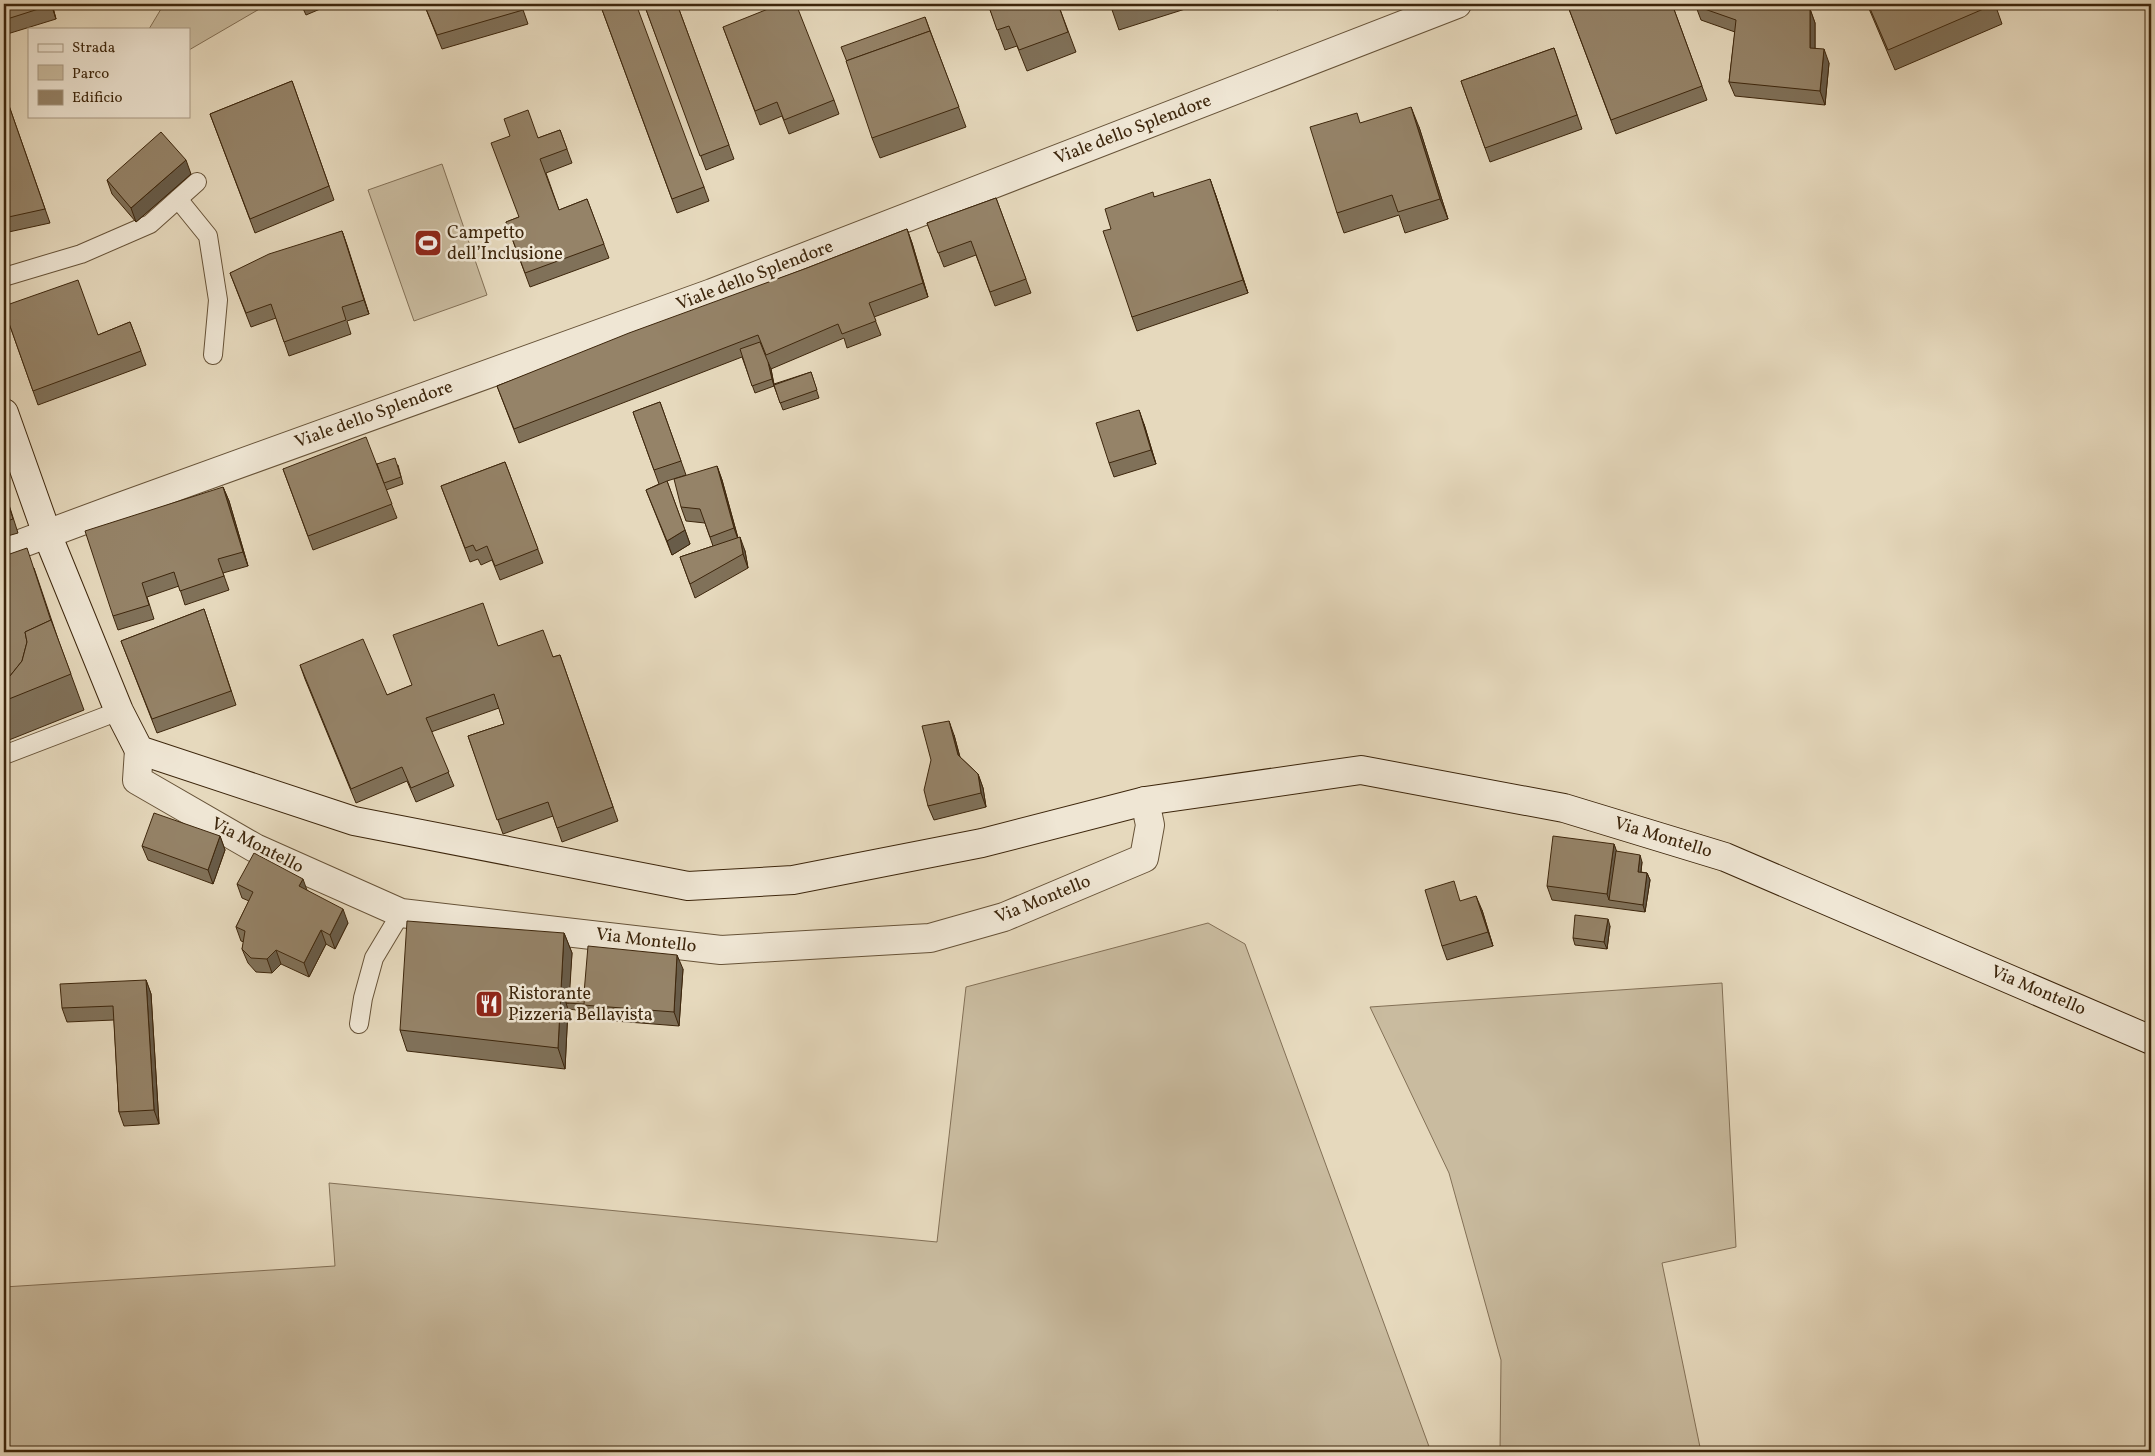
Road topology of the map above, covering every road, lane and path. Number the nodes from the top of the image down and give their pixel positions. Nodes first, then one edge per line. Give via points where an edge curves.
1 (1458, 4) edge
2 (197, 182) dead end
3 (178, 199) junction
4 (4, 277) edge
5 (213, 356) dead end
6 (4, 413) edge
7 (47, 534) junction
8 (4, 550) edge
9 (119, 710) junction
10 (139, 750) junction
11 (4, 755) edge
12 (1145, 801) junction
13 (401, 912) junction
14 (360, 1024) dead end
15 (2151, 1040) edge

1 - 7 street, Viale dello Splendore via 712,293
2 - 3 lane
3 - 4 lane via 150,224 81,254
3 - 5 lane via 208,236 218,300
6 - 7 street
7 - 8 street, Viale dello Splendore
7 - 9 street
9 - 10 street
9 - 11 lane
10 - 12 street, Via Montello via 354,821 688,886 802,878 982,843
10 - 13 street, Via Montello via 137,780 255,848
12 - 13 street, Via Montello via 1150,825 1144,858 1004,918 930,938 721,950
12 - 15 street, Via Montello via 1361,770 1564,808 1725,857
13 - 14 lane via 374,958

